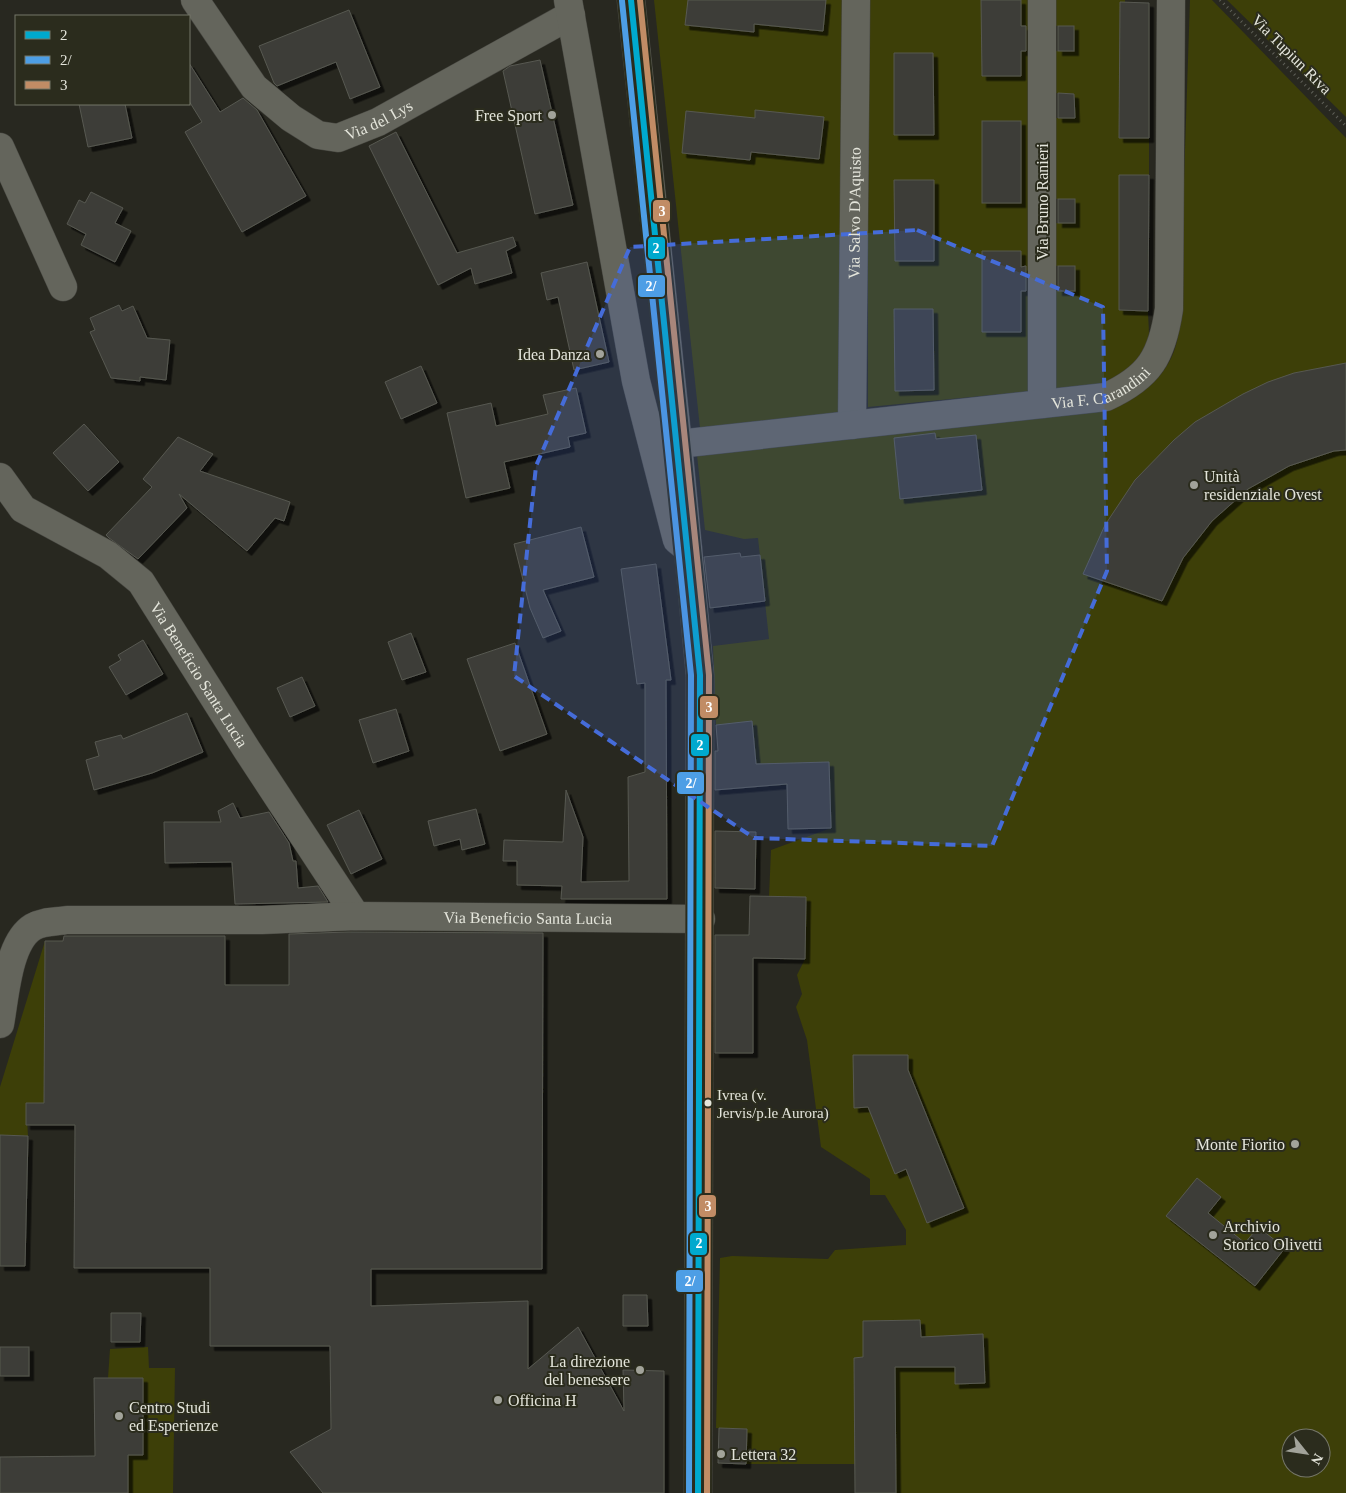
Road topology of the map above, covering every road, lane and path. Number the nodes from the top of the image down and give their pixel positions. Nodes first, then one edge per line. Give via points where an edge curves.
1 (195, 0) edge
2 (631, 0) edge
3 (856, 0) edge
4 (1042, 0) edge
5 (1171, 0) edge
6 (1220, 0) edge
7 (570, 8) edge
8 (1346, 126) edge
9 (0, 147) edge
10 (63, 287) dead end
11 (1042, 404) junction
12 (852, 425) junction
13 (678, 444) junction
14 (0, 477) edge
15 (689, 550) junction
16 (356, 916) junction
17 (701, 919) junction
18 (0, 1024) edge
19 (698, 1493) edge

1 - 7 street, Via del Lys via 254,87 291,118 318,135 338,138 378,122
2 - 13 main road
3 - 12 street, Via Salvo D'Aquisto
4 - 11 street, Via Bruno Ranieri
5 - 11 street, Via F. Carandini via 1169,309 1166,332 1149,366 1139,379 1124,389 1106,397
6 - 8 path, Via Tupiun Riva
7 - 15 street via 636,381 677,540
9 - 10 street
11 - 12 street, Via F. Carandini
12 - 13 street, Via F. Carandini
13 - 15 main road
14 - 16 street, Via Beneficio Santa Lucia via 23,509 108,555 141,582
15 - 17 main road via 700,675
16 - 17 street, Via Beneficio Santa Lucia
16 - 18 street, Via Beneficio Santa Lucia via 262,920 67,920 41,924 26,933 15,949
17 - 19 main road

